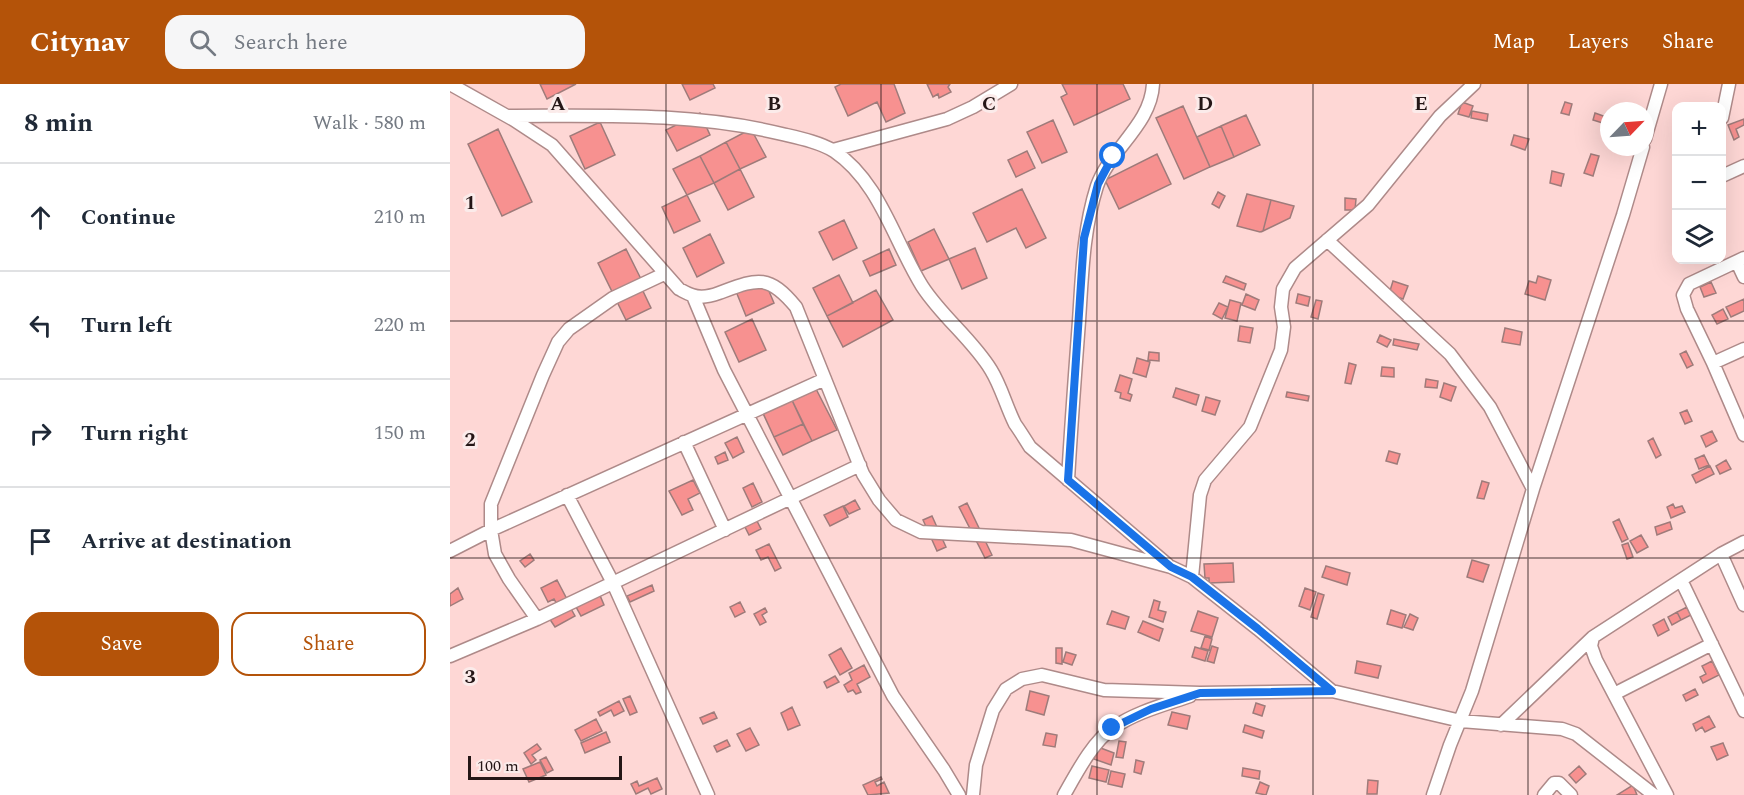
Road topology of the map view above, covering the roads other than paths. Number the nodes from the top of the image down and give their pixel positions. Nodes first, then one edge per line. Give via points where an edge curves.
1 (450, 84) edge
2 (1011, 84) edge
3 (1153, 84) edge
4 (1474, 84) edge
5 (1661, 84) edge
6 (1729, 84) edge
7 (1725, 102) edge
8 (1654, 108) edge
9 (507, 116) junction
10 (833, 150) junction
11 (1640, 156) edge
12 (1744, 166) edge
13 (1726, 174) edge
14 (1327, 240) junction
15 (1740, 260) edge
16 (664, 274) junction
17 (1744, 277) edge
18 (693, 296) junction
19 (1744, 349) edge
20 (1713, 363) junction
21 (825, 379) junction
22 (747, 414) junction
23 (1744, 435) edge
24 (684, 442) junction
25 (860, 465) junction
26 (1068, 480) junction
27 (1533, 489) junction
28 (567, 495) junction
29 (791, 499) junction
30 (491, 530) junction
31 (725, 530) junction
32 (1744, 542) edge
33 (450, 551) edge
34 (1721, 554) junction
35 (1171, 567) junction
36 (1192, 577) junction
37 (1681, 580) junction
38 (613, 583) junction
39 (1744, 605) edge
40 (537, 619) junction
41 (1593, 637) junction
42 (1712, 645) junction
43 (450, 656) edge
44 (1332, 691) junction
45 (1200, 693) junction
46 (1614, 694) junction
47 (1744, 711) edge
48 (1461, 721) junction
49 (1502, 724) junction
50 (708, 795) edge
51 (958, 795) edge
52 (973, 795) edge
53 (1064, 795) edge
54 (1432, 795) edge
55 (1544, 795) edge
56 (1571, 795) edge
57 (1654, 795) edge
58 (1667, 795) edge

1 - 9 street
2 - 10 street via 947,119
3 - 26 street via 1152,96 1138,126 1113,156 1098,184 1084,238
4 - 14 street via 1440,116 1368,205
5 - 8 street
6 - 7 street
9 - 10 street via 666,116 748,126
9 - 16 street via 552,145
10 - 26 street via 854,168 881,205 923,288 992,371 1030,447
11 - 27 street
12 - 13 street
14 - 27 street via 1450,354 1490,407
14 - 36 street via 1295,268 1283,289 1281,350 1250,427 1205,480
15 - 17 street
15 - 20 street via 1689,284 1683,296
16 - 18 street
16 - 30 street via 613,298 570,328 558,342 491,504
18 - 21 street via 710,296 753,280 784,292 796,307
18 - 22 street
19 - 20 street
20 - 23 street
21 - 22 street
21 - 25 street
22 - 24 street
22 - 29 street
24 - 28 street
24 - 31 street
25 - 29 street
25 - 35 street via 879,500 897,520 921,532 1071,540
26 - 35 street
27 - 48 street
28 - 30 street
28 - 38 street
29 - 31 street
29 - 51 street via 892,696
30 - 33 street
30 - 40 street via 495,554
31 - 38 street
32 - 34 street
34 - 37 street
34 - 39 street
35 - 36 street
36 - 44 street
37 - 41 street
37 - 42 street
38 - 40 street
38 - 50 street
40 - 43 street
41 - 46 street via 1596,660
41 - 49 street
42 - 46 street
42 - 47 street
44 - 45 street
44 - 48 street
45 - 52 street via 1104,690 1042,675 1022,679 1006,689 993,710 976,765
45 - 53 street via 1151,709 1112,728 1088,755
46 - 58 street
48 - 49 street
48 - 54 street
49 - 57 street via 1562,729 1576,734
55 - 56 street via 1554,783

